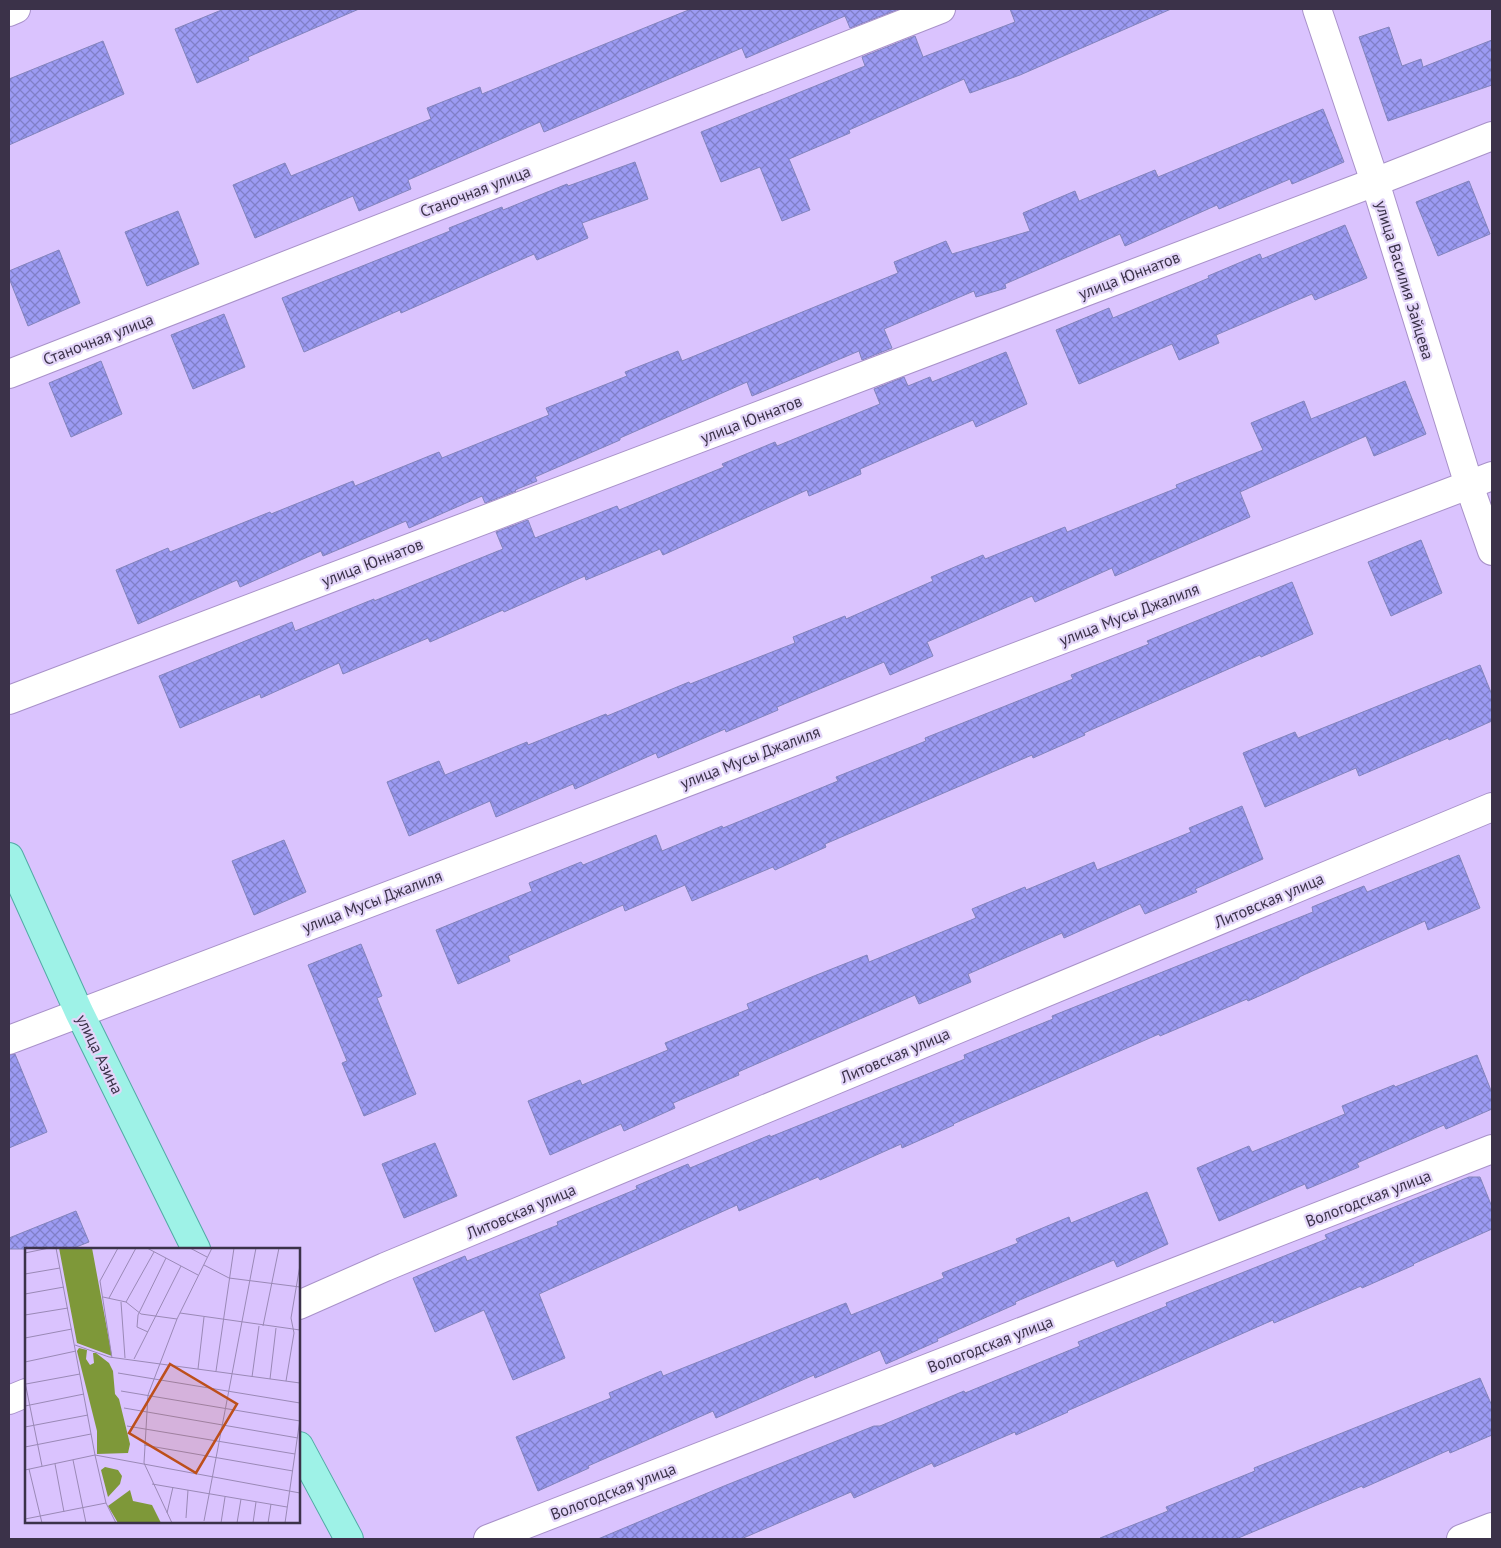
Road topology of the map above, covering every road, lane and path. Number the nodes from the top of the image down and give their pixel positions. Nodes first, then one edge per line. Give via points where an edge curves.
1 (16, 9) edge
2 (941, 9) edge
3 (1317, 9) edge
4 (9, 12) edge
5 (1492, 136) edge
6 (1375, 182) junction
7 (9, 374) edge
8 (1481, 480) edge
9 (1492, 551) edge
10 (9, 700) edge
11 (1492, 808) edge
12 (9, 857) edge
13 (79, 1012) junction
14 (9, 1040) edge
15 (1492, 1149) edge
16 (196, 1248) edge
17 (300, 1305) edge
18 (25, 1393) edge
19 (9, 1400) edge
20 (300, 1448) edge
21 (1492, 1528) edge
22 (349, 1539) edge
23 (488, 1539) edge
24 (1461, 1539) edge

1 - 4 street
2 - 7 street, Станочная улица
3 - 6 street, улица Василия Зайцева
5 - 6 street, улица Юннатов
6 - 8 street, улица Василия Зайцева
6 - 10 street, улица Юннатов
8 - 9 street, улица Василия Зайцева
8 - 13 street, улица Мусы Джалиля
11 - 17 street, Литовская улица
12 - 13 main road, улица Азина
13 - 14 street, улица Мусы Джалиля
13 - 16 main road, улица Азина
15 - 23 street, Вологодская улица
18 - 19 street
20 - 22 main road
21 - 24 street

